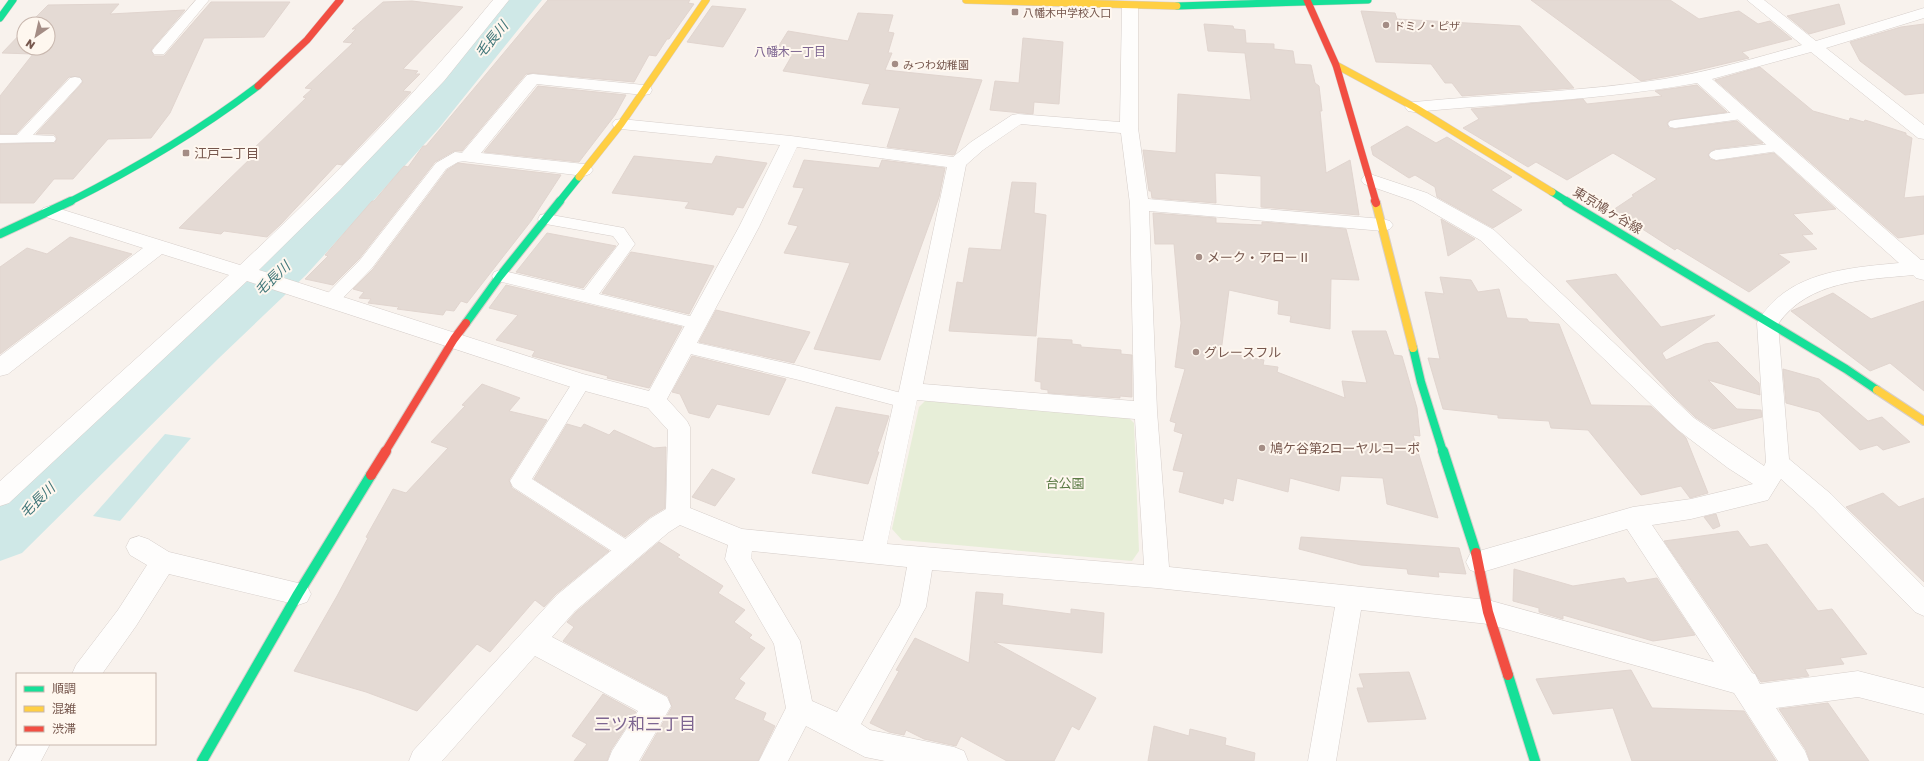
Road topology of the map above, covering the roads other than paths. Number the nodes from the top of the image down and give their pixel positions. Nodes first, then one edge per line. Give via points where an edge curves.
1 (13, 0) edge
2 (203, 0) edge
3 (340, 0) edge
4 (502, 0) edge
5 (706, 0) edge
6 (966, 0) edge
7 (1352, 0) edge
8 (1368, 0) edge
9 (1755, 0) edge
10 (1308, 2) edge
11 (1086, 3) edge
12 (1130, 6) junction
13 (1924, 13) edge
14 (0, 18) edge
15 (1815, 46) junction
16 (159, 52) dead end
17 (1336, 65) junction
18 (1700, 77) junction
19 (75, 81) dead end
20 (644, 90) junction
21 (1414, 107) junction
22 (1744, 116) junction
23 (621, 124) junction
24 (1675, 124) dead end
25 (1129, 128) junction
26 (1924, 134) edge
27 (49, 138) dead end
28 (0, 139) edge
29 (21, 139) junction
30 (790, 140) junction
31 (1780, 148) junction
32 (468, 156) junction
33 (1716, 156) dead end
34 (958, 163) junction
35 (584, 170) junction
36 (1370, 180) junction
37 (1139, 204) junction
38 (50, 212) junction
39 (546, 219) junction
40 (1383, 225) junction
41 (0, 234) edge
42 (159, 246) junction
43 (1921, 270) edge
44 (245, 273) junction
45 (500, 276) junction
46 (588, 296) junction
47 (331, 300) junction
48 (696, 323) junction
49 (1767, 323) junction
50 (454, 339) junction
51 (684, 346) junction
52 (0, 368) edge
53 (582, 382) junction
54 (908, 396) junction
55 (655, 401) junction
56 (1146, 411) junction
57 (1924, 421) edge
58 (1773, 472) junction
59 (0, 496) edge
60 (678, 514) junction
61 (1633, 517) junction
62 (741, 540) junction
63 (139, 547) dead end
64 (628, 551) junction
65 (873, 552) junction
66 (921, 558) junction
67 (163, 562) junction
68 (1479, 562) junction
69 (1157, 577) junction
70 (298, 594) junction
71 (1350, 597) junction
72 (1924, 604) edge
73 (1488, 612) junction
74 (531, 640) junction
75 (87, 673) edge
76 (1750, 691) junction
77 (1924, 701) edge
78 (800, 708) junction
79 (843, 729) junction
80 (35, 745) edge
81 (23, 761) edge
82 (202, 761) edge
83 (422, 761) edge
84 (622, 761) edge
85 (773, 761) edge
86 (954, 761) edge
87 (1322, 761) edge
88 (1535, 761) edge
89 (1795, 761) edge

1 - 14 street
2 - 16 lane
3 - 38 street via 297,52 227,111 184,140 120,177
4 - 44 street via 439,76 343,177
5 - 20 street
6 - 11 street
7 - 8 street
7 - 10 street
9 - 15 street
10 - 12 street
10 - 17 street
11 - 12 street
12 - 25 street
13 - 15 street
15 - 18 street
15 - 26 street
17 - 21 street, 東京鳩ヶ谷線
17 - 36 street
18 - 21 street via 1571,95
18 - 22 street
19 - 29 lane
20 - 23 street
20 - 32 street via 533,79
21 - 49 street, 東京鳩ヶ谷線
22 - 24 lane
22 - 31 street
23 - 30 street
23 - 35 street
25 - 34 street via 1018,119 977,146
25 - 37 street
27 - 29 lane
28 - 29 lane
30 - 34 street
30 - 48 street via 749,227
31 - 33 lane
31 - 43 street
32 - 35 street
32 - 47 lane via 455,157 441,166 366,264
34 - 54 street
35 - 39 street
36 - 40 street
36 - 58 street via 1420,197 1487,235 1686,424 1736,461
37 - 40 street
37 - 56 street
38 - 41 street
38 - 42 street
39 - 45 street
39 - 46 lane via 618,232 627,244
40 - 68 street via 1421,382
42 - 44 street
42 - 52 street
43 - 49 street via 1846,276 1821,281 1784,302
44 - 47 street
44 - 59 street
45 - 46 lane
45 - 50 street
46 - 48 lane
47 - 50 street
48 - 51 street
49 - 57 street, 東京鳩ヶ谷線 via 1846,368
49 - 58 street
50 - 53 street
50 - 70 street
51 - 54 lane
51 - 55 street
53 - 55 street
53 - 64 lane via 520,481
54 - 56 street
54 - 65 street
55 - 60 street via 679,427
56 - 69 street
58 - 61 street via 1760,493 1691,509
58 - 72 street via 1822,501
60 - 62 street
60 - 64 street via 660,524
61 - 68 street
61 - 76 street
62 - 65 street
62 - 78 street via 738,559 787,641
63 - 67 street
64 - 74 street via 566,603
65 - 66 street
66 - 69 street
66 - 79 street via 913,607
67 - 70 street
67 - 75 street via 127,618
68 - 73 street
69 - 71 street
70 - 82 street
71 - 73 street
71 - 87 street
73 - 76 street
73 - 88 street
74 - 83 street
74 - 84 street via 657,706
76 - 77 street via 1858,684
76 - 89 street
78 - 79 street
78 - 85 street
79 - 86 street via 865,743
80 - 81 street

